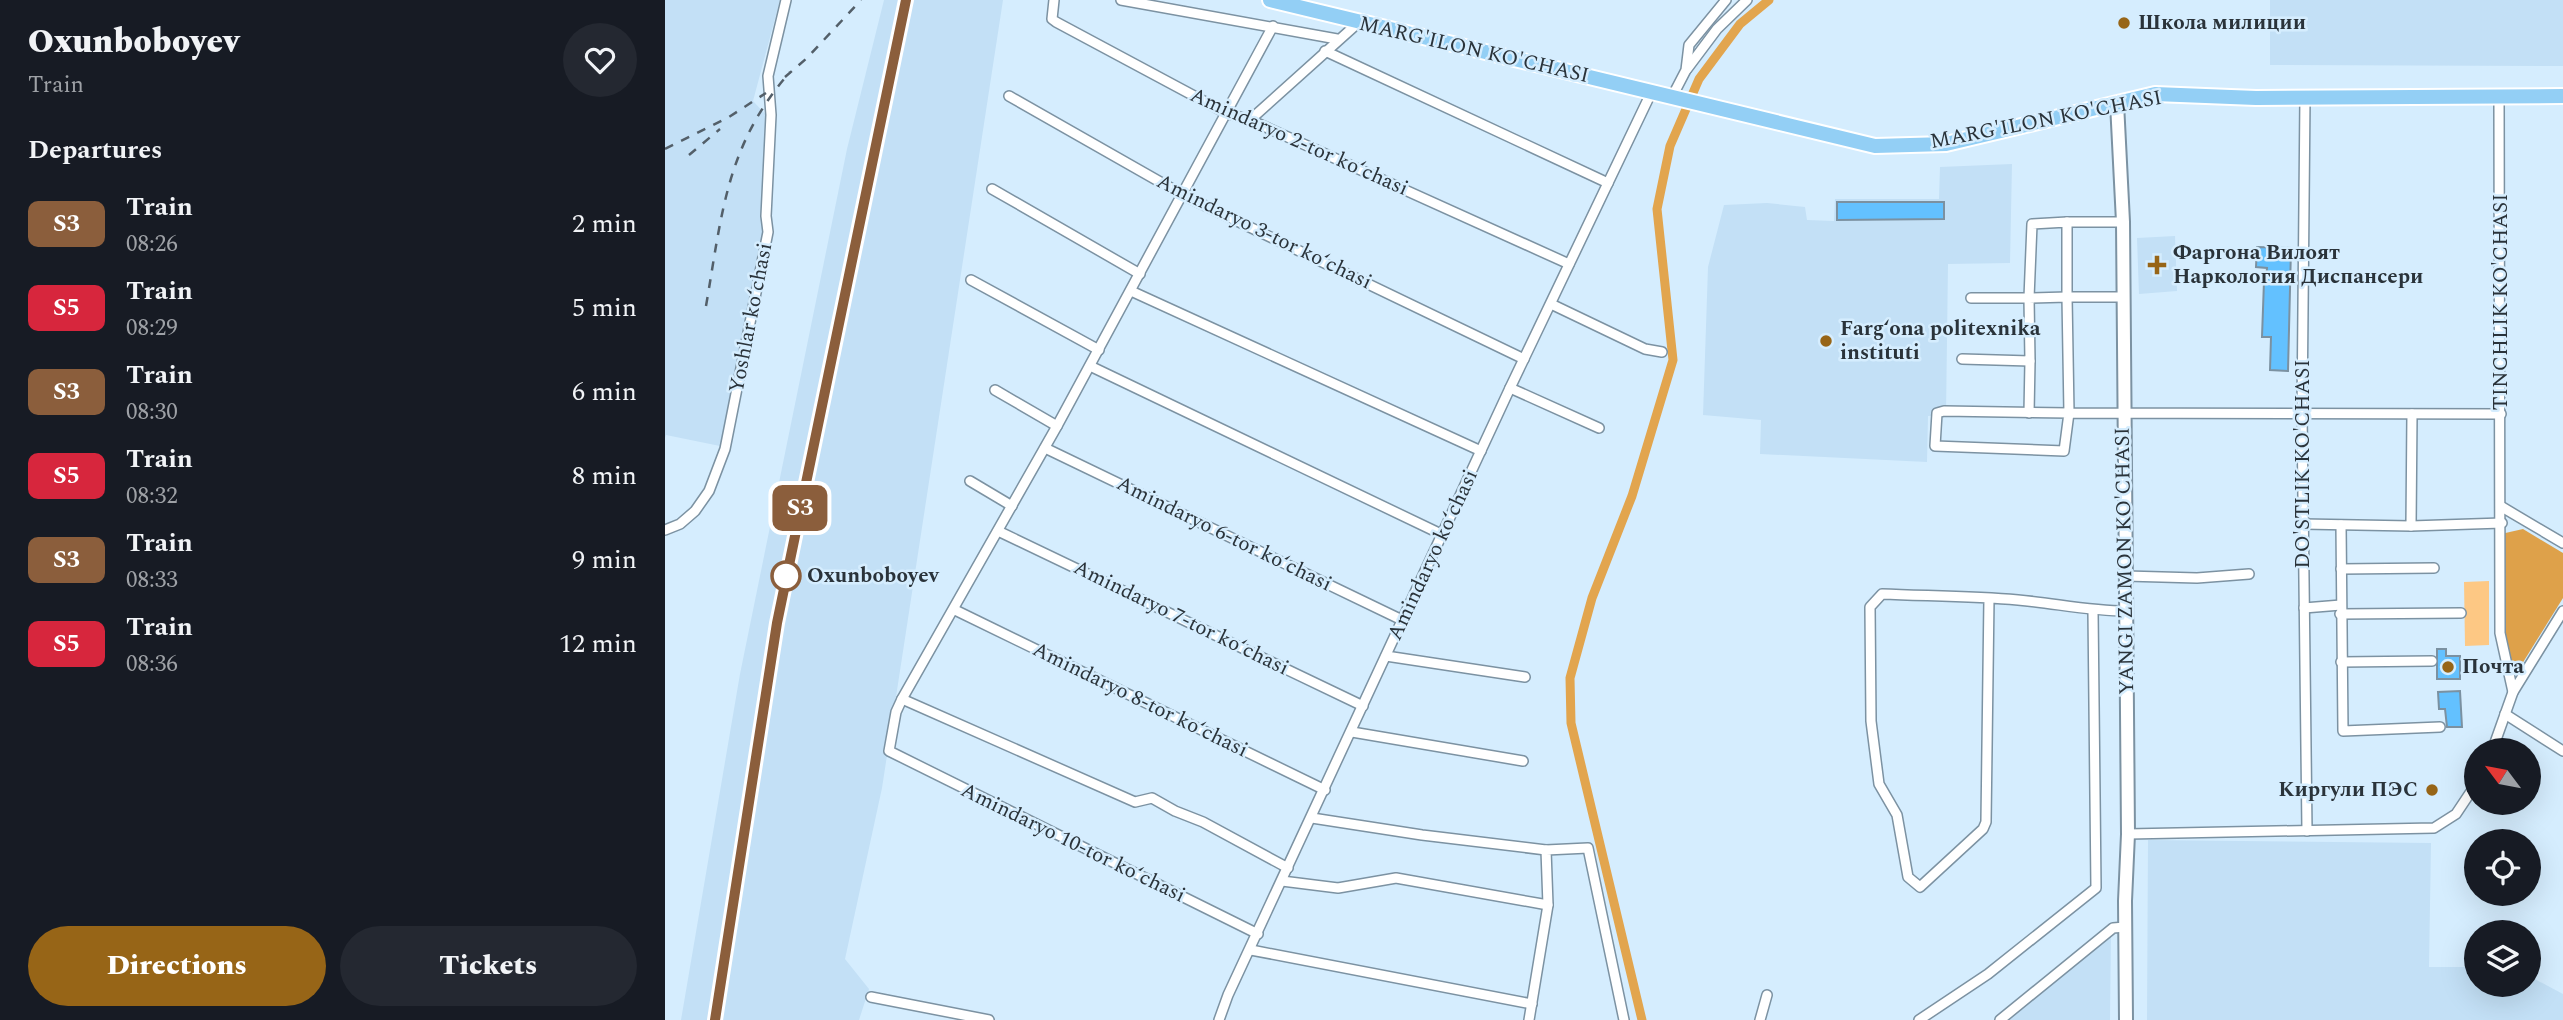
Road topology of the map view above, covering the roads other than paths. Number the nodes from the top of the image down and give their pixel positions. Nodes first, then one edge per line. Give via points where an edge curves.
1 (786, 0) edge
2 (1054, 0) edge
3 (1121, 0) edge
4 (1270, 0) edge
5 (1726, 0) edge
6 (1747, 0) edge
7 (1359, 23) junction
8 (1273, 26) junction
9 (1337, 39) junction
10 (1325, 51) junction
11 (1686, 71) junction
12 (1651, 93) junction
13 (1009, 96) dead end
14 (2499, 96) junction
15 (2563, 96) edge
16 (2305, 97) junction
17 (1675, 98) junction
18 (2117, 103) junction
19 (1226, 113) junction
20 (1250, 120) junction
21 (1608, 183) junction
22 (992, 188) dead end
23 (1183, 195) junction
24 (2067, 222) junction
25 (2123, 222) junction
26 (1569, 264) junction
27 (1140, 274) junction
28 (971, 280) dead end
29 (1131, 291) junction
30 (2122, 297) junction
31 (1971, 298) dead end
32 (2029, 298) junction
33 (2067, 298) junction
34 (1551, 304) junction
35 (1099, 350) junction
36 (1662, 352) dead end
37 (1524, 359) junction
38 (1962, 359) dead end
39 (2030, 361) junction
40 (1090, 366) junction
41 (1510, 388) junction
42 (995, 390) dead end
43 (2069, 412) junction
44 (2029, 413) junction
45 (2123, 414) junction
46 (2302, 414) junction
47 (2412, 414) junction
48 (2501, 414) junction
49 (1057, 426) junction
50 (1599, 428) dead end
51 (1045, 448) junction
52 (1481, 451) junction
53 (970, 481) dead end
54 (1012, 506) junction
55 (2502, 507) junction
56 (2502, 523) junction
57 (2303, 524) junction
58 (2341, 525) junction
59 (2411, 526) junction
60 (665, 530) edge
61 (998, 531) junction
62 (1443, 535) junction
63 (2563, 543) edge
64 (2434, 568) dead end
65 (2341, 569) junction
66 (2249, 574) dead end
67 (2126, 576) junction
68 (1989, 598) junction
69 (2304, 608) junction
70 (2340, 609) junction
71 (955, 610) junction
72 (2093, 611) junction
73 (2126, 611) junction
74 (2563, 611) edge
75 (2461, 613) dead end
76 (1402, 620) junction
77 (1386, 656) junction
78 (2432, 661) dead end
79 (2341, 662) junction
80 (1525, 677) dead end
81 (2514, 692) junction
82 (902, 699) junction
83 (1363, 706) junction
84 (2505, 714) junction
85 (2440, 727) dead end
86 (1352, 732) junction
87 (2497, 738) edge
88 (2563, 751) edge
89 (1523, 761) dead end
90 (1325, 790) junction
91 (2464, 802) edge
92 (1312, 818) junction
93 (2307, 831) junction
94 (2128, 834) junction
95 (1546, 850) junction
96 (1288, 868) junction
97 (1282, 881) junction
98 (1548, 905) junction
99 (2125, 927) junction
100 (1258, 934) junction
101 (1251, 950) junction
102 (1767, 995) dead end
103 (871, 997) dead end
104 (1532, 1004) junction
105 (989, 1020) edge
106 (1219, 1020) edge
107 (1529, 1020) edge
108 (1624, 1020) edge
109 (1760, 1020) edge
110 (1919, 1020) edge
111 (2000, 1020) edge
112 (2126, 1020) edge

1 - 60 street, Yoshlar koʻchasi via 768,76 768,233 725,449 709,491 695,511
2 - 19 street, Amindaryo 2-tor koʻchasi via 1052,19 1056,22
3 - 8 street
4 - 7 main road, MARG'ILON KO'CHASI
5 - 11 street via 1689,45
6 - 11 street via 1717,29
7 - 9 street
7 - 12 main road, MARG'ILON KO'CHASI
8 - 9 street
8 - 19 street
9 - 10 street
10 - 20 street
10 - 21 street
11 - 17 street
12 - 17 main road, MARG'ILON KO'CHASI
12 - 21 street, Amindaryo koʻchasi
13 - 23 street, Amindaryo 3-tor koʻchasi
14 - 15 main road, MARG'ILON KO'CHASI
14 - 16 main road, MARG'ILON KO'CHASI
14 - 48 street, TINCHLIK KO'CHASI
16 - 18 main road, MARG'ILON KO'CHASI via 2155,94
16 - 46 street, DO'STLIK KO'CHASI
17 - 18 main road, MARG'ILON KO'CHASI via 1875,146 1946,144
18 - 25 street, YANGI ZAMON KO'CHASI
19 - 20 street, Amindaryo 2-tor koʻchasi
19 - 23 street
20 - 26 street, Amindaryo 2-tor koʻchasi
21 - 26 street, Amindaryo koʻchasi
22 - 27 street
23 - 27 street
23 - 37 street, Amindaryo 3-tor koʻchasi
24 - 25 street
24 - 32 street via 2032,224
24 - 33 street
25 - 30 street, YANGI ZAMON KO'CHASI
26 - 34 street, Amindaryo koʻchasi
27 - 29 street
28 - 35 street
29 - 35 street
29 - 52 street
30 - 33 street
30 - 45 street, YANGI ZAMON KO'CHASI
31 - 32 street
32 - 33 street
32 - 39 street
33 - 43 street
34 - 36 street via 1645,349
34 - 37 street, Amindaryo koʻchasi
35 - 40 street
37 - 41 street, Amindaryo koʻchasi
38 - 39 street
39 - 44 street
40 - 49 street
40 - 62 street
41 - 50 street
41 - 52 street, Amindaryo koʻchasi
42 - 49 street
43 - 44 street
43 - 44 street via 2064,451 1935,446 1937,413
43 - 45 street
45 - 46 street
45 - 67 street, YANGI ZAMON KO'CHASI
46 - 47 street
46 - 57 street, DO'STLIK KO'CHASI
47 - 48 street
47 - 59 street
48 - 55 street, TINCHLIK KO'CHASI
49 - 51 street
51 - 54 street
51 - 76 street, Amindaryo 6-tor koʻchasi
52 - 62 street, Amindaryo koʻchasi
53 - 54 street
54 - 61 street
55 - 56 street, TINCHLIK KO'CHASI
55 - 63 street
56 - 59 street
56 - 81 street, TINCHLIK KO'CHASI via 2500,633
57 - 58 street
57 - 69 street, DO'STLIK KO'CHASI
58 - 59 street
58 - 65 street
61 - 71 street
61 - 83 street, Amindaryo 7-tor koʻchasi
62 - 76 street, Amindaryo koʻchasi
64 - 65 street
65 - 70 street
66 - 67 street
67 - 73 street, YANGI ZAMON KO'CHASI
68 - 68 street via 1882,594 1870,607 1871,721 1879,784 1897,815 1908,877 1920,887 1983,829 1986,821
68 - 72 street
69 - 70 street
69 - 93 street, DO'STLIK KO'CHASI
70 - 75 street
70 - 79 street
71 - 82 street
71 - 90 street, Amindaryo 8-tor koʻchasi
72 - 73 street
72 - 110 street via 2096,888 1988,974
73 - 94 street, YANGI ZAMON KO'CHASI
74 - 81 street
76 - 77 street, Amindaryo koʻchasi
77 - 80 street
77 - 83 street, Amindaryo koʻchasi
78 - 79 street
79 - 85 street via 2343,731
81 - 84 street
82 - 96 street via 1135,802 1152,798
82 - 100 street, Amindaryo 10-tor koʻchasi via 889,751
83 - 86 street, Amindaryo koʻchasi
84 - 87 street
84 - 88 street
86 - 89 street
86 - 90 street, Amindaryo koʻchasi
90 - 92 street, Amindaryo koʻchasi
91 - 93 street via 2456,814 2434,828
92 - 95 street
92 - 96 street, Amindaryo koʻchasi
93 - 94 street
94 - 99 street, YANGI ZAMON KO'CHASI
95 - 98 street
95 - 108 street via 1588,848
96 - 97 street, Amindaryo koʻchasi
97 - 98 street via 1338,888 1396,877
97 - 100 street, Amindaryo koʻchasi
98 - 104 street
99 - 111 street via 2113,928
99 - 112 street, YANGI ZAMON KO'CHASI
100 - 101 street, Amindaryo koʻchasi
101 - 104 street
101 - 106 street, Amindaryo koʻchasi
102 - 109 street
103 - 105 street
104 - 107 street

